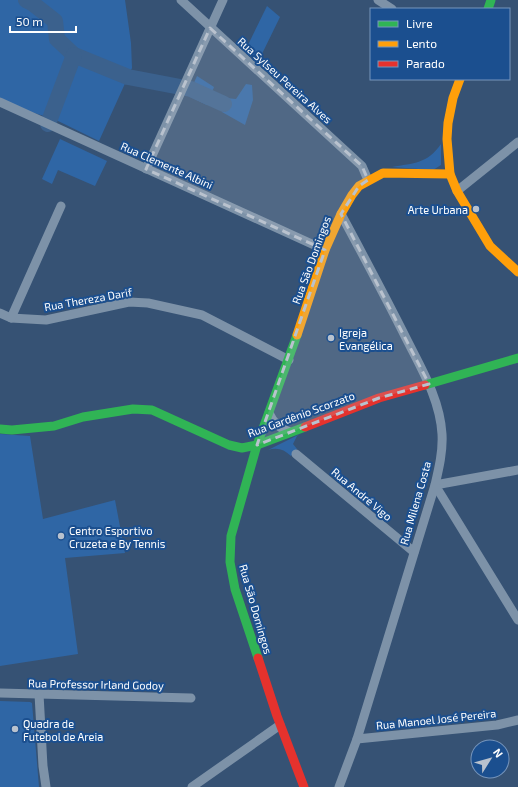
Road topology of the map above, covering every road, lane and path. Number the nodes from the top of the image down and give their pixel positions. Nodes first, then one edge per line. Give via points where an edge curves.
1 (180, 0) edge
2 (223, 0) edge
3 (378, 0) edge
4 (390, 8) edge
5 (210, 28) junction
6 (460, 80) edge
7 (0, 102) edge
8 (518, 142) edge
9 (146, 169) junction
10 (450, 174) junction
11 (368, 180) junction
12 (456, 191) junction
13 (61, 206) dead end
14 (341, 214) junction
15 (325, 250) junction
16 (518, 272) edge
17 (0, 313) edge
18 (11, 318) junction
19 (518, 358) edge
20 (289, 360) junction
21 (429, 384) junction
22 (269, 412) junction
23 (0, 429) edge
24 (290, 432) junction
25 (257, 445) junction
26 (296, 454) dead end
27 (518, 470) edge
28 (436, 485) junction
29 (414, 552) junction
30 (518, 620) edge
31 (0, 693) edge
32 (39, 694) junction
33 (191, 698) dead end
34 (518, 720) edge
35 (280, 725) junction
36 (357, 740) junction
37 (46, 787) edge
38 (192, 787) edge
39 (304, 787) edge
40 (339, 787) edge

1 - 5 street, Rua Sylseu Pereira Alves
2 - 5 street
3 - 4 street
5 - 9 street
5 - 11 street, Rua Sylseu Pereira Alves via 362,166
6 - 10 street via 448,123
7 - 9 street, Rua Clemente Albini
8 - 12 street
9 - 15 street, Rua Clemente Albini
10 - 11 street, Rua São Domingos via 383,173
10 - 12 street
11 - 14 street, Rua São Domingos via 359,186
12 - 16 street via 490,246
13 - 18 street
14 - 15 street, Rua São Domingos
14 - 21 street, Rua Milena Costa
15 - 20 street, Rua São Domingos
17 - 18 street, Rua Thereza Darif
18 - 20 street, Rua Thereza Darif via 46,320 129,302 148,303 202,315
19 - 21 street, Rua Gardênio Scorzato
20 - 22 street, Rua São Domingos
21 - 24 street, Rua Gardênio Scorzato via 379,398
21 - 28 street, Rua Milena Costa via 442,433 442,451
22 - 24 street via 278,426
22 - 25 street, Rua São Domingos
23 - 25 street, Rua Gardênio Scorzato via 54,426 83,417 133,409 152,410 229,445 242,448
24 - 25 street, Rua Gardênio Scorzato
25 - 35 street, Rua São Domingos via 231,536 230,562 236,589
26 - 29 street, Rua André Vigo
27 - 28 street
28 - 29 street, Rua Milena Costa
28 - 30 street
29 - 36 street, Rua Milena Costa
31 - 32 street, Rua Professor Irland Godoy
32 - 33 street, Rua Professor Irland Godoy
32 - 37 street
34 - 36 street, Rua Manoel José Pereira via 497,725
35 - 38 street
35 - 39 street, Rua São Domingos
36 - 40 street, Rua Milena Costa

